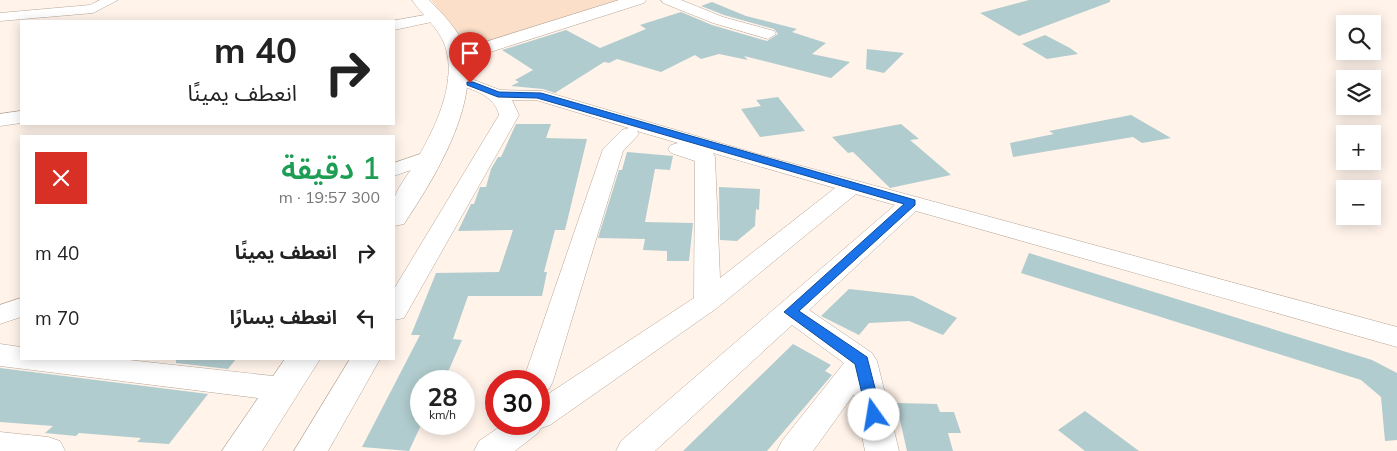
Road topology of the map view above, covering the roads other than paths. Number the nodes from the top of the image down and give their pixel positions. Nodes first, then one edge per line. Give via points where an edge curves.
1 (111, 0) edge
2 (420, 0) edge
3 (639, 0) edge
4 (668, 0) edge
5 (0, 17) edge
6 (436, 17) junction
7 (395, 25) edge
8 (768, 34) dead end
9 (456, 67) junction
10 (509, 98) junction
11 (20, 116) edge
12 (0, 120) edge
13 (630, 134) junction
14 (429, 157) junction
15 (395, 170) edge
16 (852, 186) junction
17 (912, 203) junction
18 (395, 216) edge
19 (707, 302) junction
20 (20, 307) edge
21 (395, 309) edge
22 (791, 312) junction
23 (0, 315) edge
24 (1397, 337) edge
25 (0, 355) edge
26 (20, 358) edge
27 (38, 360) edge
28 (302, 360) edge
29 (364, 360) edge
30 (862, 361) junction
31 (542, 370) edge
32 (282, 389) junction
33 (550, 407) edge
34 (511, 435) edge
35 (2, 447) edge
36 (48, 451) edge
37 (241, 451) edge
38 (311, 451) edge
39 (491, 451) edge
40 (632, 451) edge
41 (794, 451) edge
42 (882, 451) edge

1 - 5 street via 94,8
2 - 6 main road
3 - 9 street via 555,27
4 - 8 street via 718,20
6 - 7 street
6 - 9 main road via 454,43
9 - 10 street
9 - 14 main road via 455,102
10 - 13 street
10 - 16 street via 538,95
10 - 21 street via 509,115
11 - 12 street
13 - 19 street via 705,157
13 - 31 street via 613,149
14 - 15 street
14 - 18 main road
16 - 17 street
16 - 19 street
17 - 22 street
17 - 24 street
19 - 33 street
20 - 23 street
22 - 30 street
22 - 40 street
25 - 26 street
27 - 32 street
28 - 32 main road
29 - 38 street
30 - 41 street
30 - 42 street
32 - 37 main road
34 - 39 street
35 - 36 street

